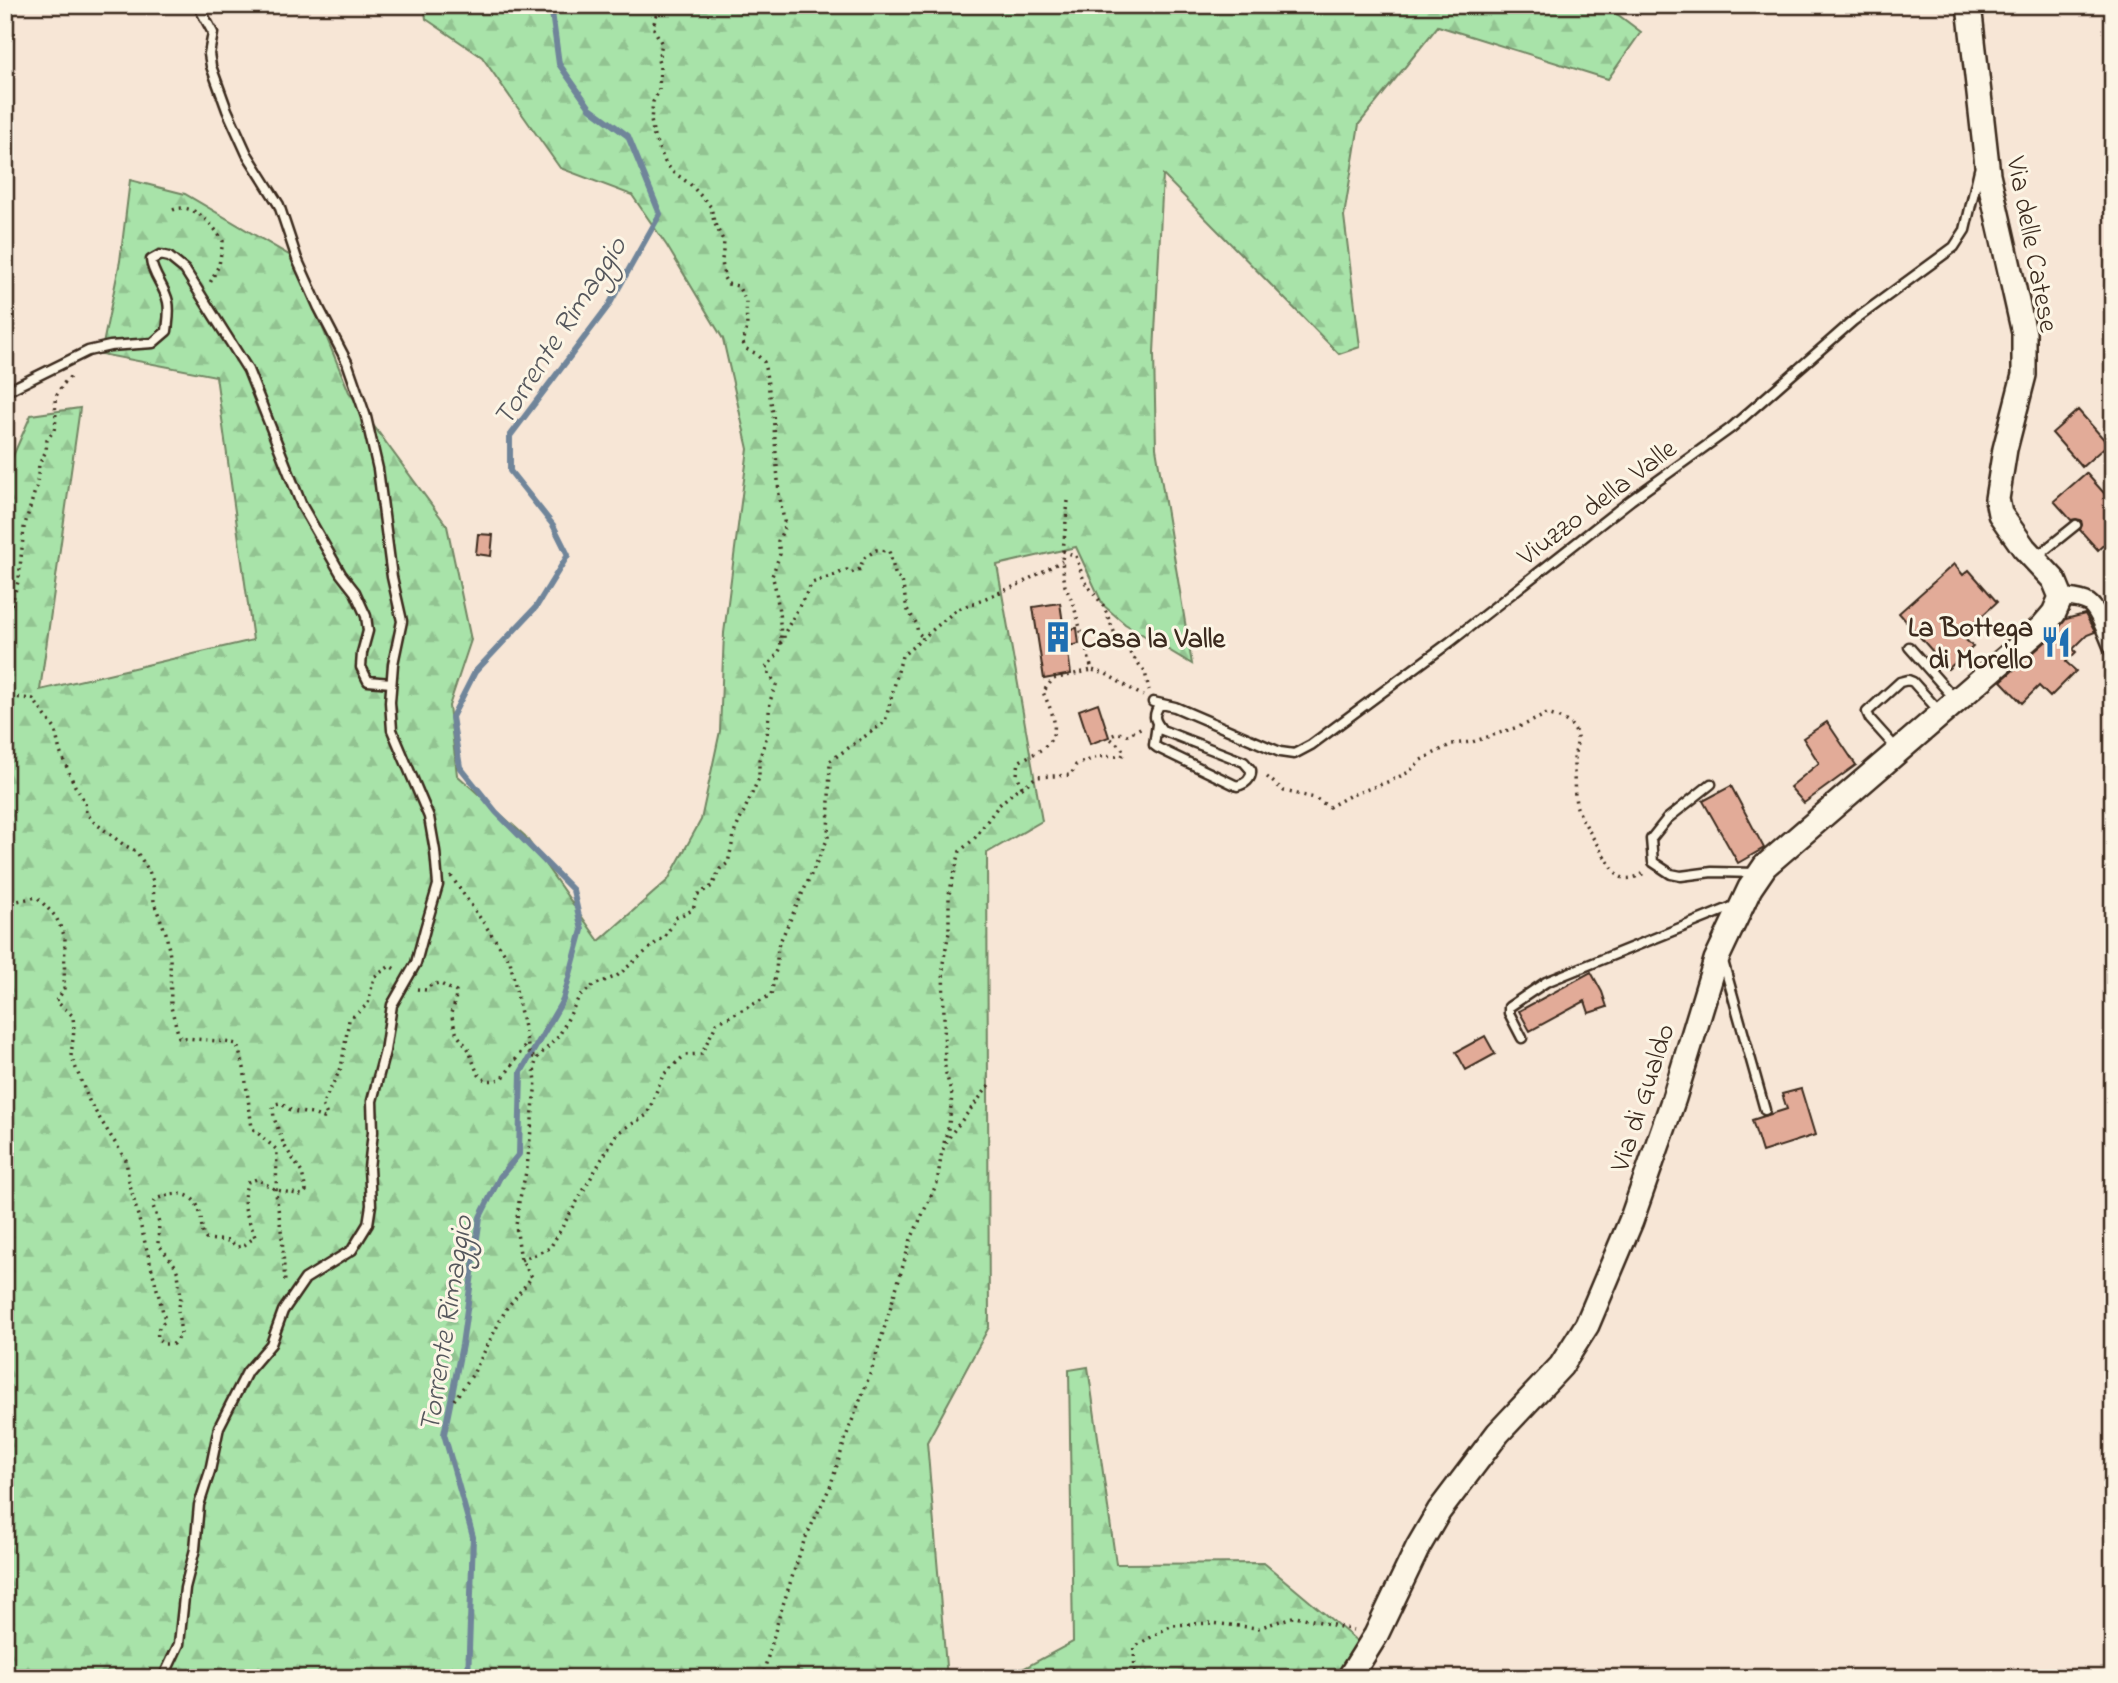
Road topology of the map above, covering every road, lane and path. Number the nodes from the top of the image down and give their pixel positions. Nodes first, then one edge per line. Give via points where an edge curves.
1 (196, 5) edge
2 (656, 5) edge
3 (1969, 5) edge
4 (1985, 146) junction
5 (173, 210) dead end
6 (200, 293) junction
7 (75, 357) junction
8 (5, 392) edge
9 (1068, 500) dead end
10 (2076, 525) dead end
11 (1063, 551) junction
12 (2035, 558) junction
13 (1062, 562) junction
14 (2061, 597) junction
15 (5, 617) edge
16 (923, 638) junction
17 (780, 643) junction
18 (1909, 647) dead end
19 (2113, 648) edge
20 (1092, 670) junction
21 (391, 683) junction
22 (5, 693) edge
23 (1154, 702) junction
24 (1948, 707) junction
25 (1156, 721) junction
26 (1898, 751) junction
27 (1266, 777) dead end
28 (1711, 784) dead end
29 (1022, 788) junction
30 (436, 862) junction
31 (1658, 866) junction
32 (1760, 873) junction
33 (5, 897) edge
34 (1743, 902) junction
35 (1720, 951) junction
36 (408, 977) junction
37 (1522, 1038) dead end
38 (527, 1043) junction
39 (537, 1058) junction
40 (989, 1086) dead end
41 (1765, 1110) dead end
42 (942, 1151) junction
43 (276, 1190) junction
44 (521, 1260) junction
45 (289, 1302) junction
46 (454, 1399) dead end
47 (1376, 1635) junction
48 (163, 1678) edge
49 (762, 1678) edge
50 (1135, 1678) edge
51 (1349, 1678) edge

1 - 21 lane via 213,33 211,66 228,110 247,155 279,205 297,259 346,362 366,417 402,621
2 - 17 path via 653,27 662,44 659,91 651,120 654,137 673,172 711,207 724,242 724,278 737,286 746,301 743,343 764,362 767,375 785,526 772,576
3 - 4 street, Via delle Catese
4 - 12 street, Via delle Catese via 2024,333 2024,375 1997,499 2000,514
4 - 23 lane, Viuzzo della Valle via 1965,230 1954,247 1853,321 1731,428 1311,746 1294,754 1280,752
5 - 6 path via 195,212 223,241 215,275
6 - 7 lane via 186,270 160,255 151,260 169,304 167,331 153,343 110,346
6 - 21 lane via 248,370 302,506 366,616 361,667 368,681
7 - 8 lane
7 - 15 path via 76,371 55,398 54,430 39,464 24,528 19,578
9 - 11 path
10 - 12 lane
11 - 13 path
11 - 23 path via 1076,556 1084,581 1103,605 1115,634 1145,672
12 - 14 street, Via delle Catese
13 - 16 path via 956,610
13 - 20 path via 1065,586
14 - 19 street via 2090,604
14 - 24 street, Via di Gualdo via 2042,627
16 - 17 path via 907,609 902,580 896,577 889,551 876,550 863,559 860,569 812,583
16 - 44 path via 902,656 885,722 830,761 828,838 778,946 771,995 717,1023 701,1054 684,1055 663,1075 648,1115 617,1133 550,1248
17 - 39 path via 766,668 776,685 759,778 735,831 728,863 712,886 697,895 693,910 677,917 664,938 617,976 593,985 579,998 563,1030
18 - 24 lane
20 - 23 path
20 - 29 path via 1053,679 1043,692 1055,727 1044,747 1019,762
21 - 30 lane via 392,730 429,817
22 - 43 path via 33,699 55,729 86,813 136,851 149,871 154,903 166,933 171,1007 179,1037 237,1044 252,1128 277,1150
23 - 25 lane
24 - 26 street, Via di Gualdo
24 - 26 lane via 1913,682 1900,681 1867,712
25 - 25 lane via 1162,730 1244,762 1252,775 1237,786 1158,748 1154,745
25 - 29 path via 1128,735 1111,736 1124,752 1122,756 1097,757 1076,765 1070,775 1036,777
26 - 32 street, Via di Gualdo
27 - 31 path via 1284,791 1315,798 1329,807 1409,772 1421,760 1452,744 1472,743 1547,714 1568,722 1576,731 1577,809 1617,875 1637,877
28 - 31 lane via 1667,819 1651,839 1653,862
29 - 42 path via 999,805 960,851 949,894 943,963 945,1070 951,1095
30 - 36 lane via 438,884
30 - 38 path via 453,878 510,961
31 - 32 lane via 1681,876
32 - 34 street, Via di Gualdo
33 - 43 path via 18,901 37,897 56,917 65,937 64,990 56,1001 73,1016 71,1056 90,1103 126,1160 164,1316 158,1340 173,1344 181,1334 181,1297 178,1273 158,1244 156,1199 189,1195 206,1239 230,1241 237,1247 255,1237 244,1209 248,1182 257,1179
34 - 35 street, Via di Gualdo
34 - 37 lane via 1545,982 1508,1007
35 - 41 lane
35 - 47 street, Via di Gualdo via 1630,1222 1587,1325 1561,1366 1498,1433 1439,1511
36 - 38 path via 416,982 417,990 439,983 456,992 451,1013 454,1025 480,1077 488,1081 503,1078
36 - 43 path via 390,966 374,977 368,1004 349,1020 341,1068 322,1105 324,1118 275,1104 274,1118 302,1173 306,1191 296,1195
36 - 45 lane via 392,1005 372,1101 368,1224 352,1250 304,1279
38 - 39 path via 530,1056
39 - 44 path via 527,1168 516,1226
40 - 42 path
42 - 49 path via 937,1183 911,1239 830,1487 804,1541
43 - 45 path
44 - 46 path via 533,1277 506,1309 473,1374
45 - 48 lane via 271,1344 247,1371 219,1427 199,1505 179,1644
47 - 50 path via 1296,1616 1258,1628 1172,1625 1134,1647
47 - 51 street, Via di Gualdo

